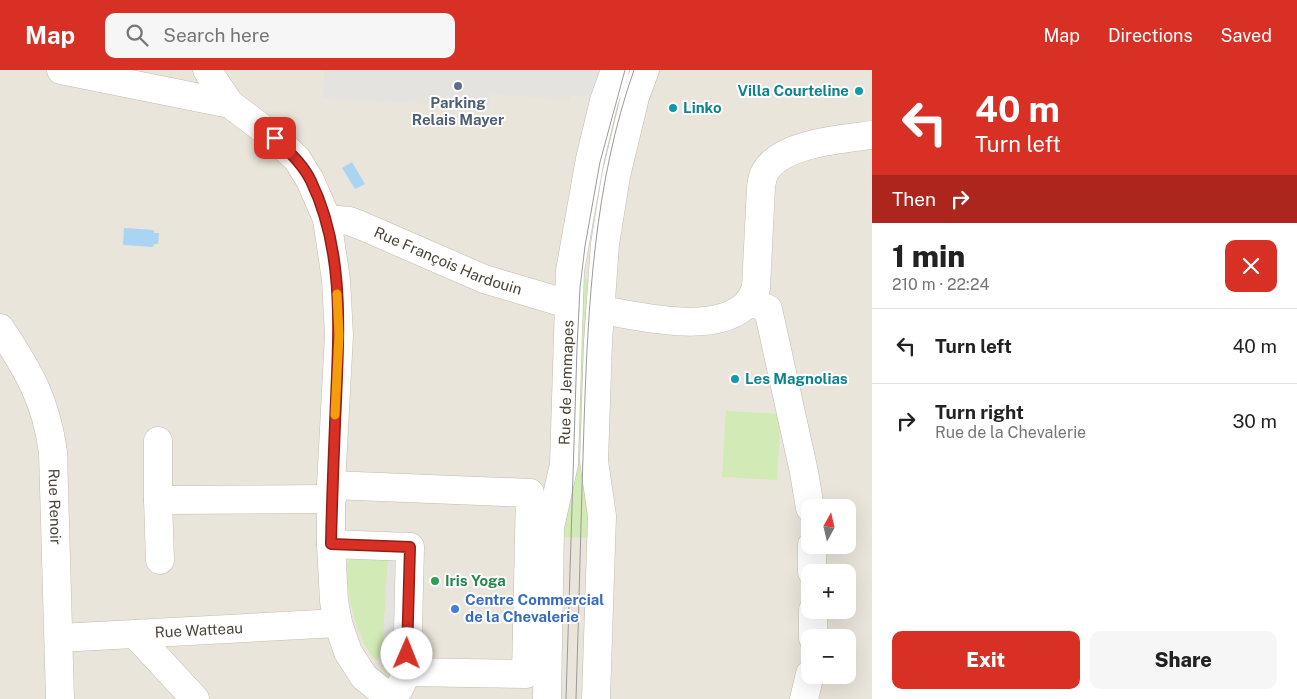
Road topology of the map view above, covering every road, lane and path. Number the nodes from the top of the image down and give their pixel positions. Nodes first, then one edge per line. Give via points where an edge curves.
1 (61, 70) edge
2 (207, 70) edge
3 (614, 70) edge
4 (645, 70) edge
5 (230, 104) junction
6 (872, 135) edge
7 (327, 219) junction
8 (568, 304) junction
9 (759, 305) junction
10 (601, 310) junction
11 (4, 341) edge
12 (158, 441) dead end
13 (332, 492) junction
14 (808, 499) edge
15 (158, 500) junction
16 (331, 544) junction
17 (160, 560) dead end
18 (338, 624) junction
19 (134, 634) junction
20 (59, 638) junction
21 (407, 672) junction
22 (808, 684) edge
23 (60, 699) edge
24 (195, 699) edge
25 (393, 699) edge
26 (547, 699) edge
27 (596, 699) edge
28 (804, 699) edge

1 - 5 street
2 - 5 street
3 - 8 street, Rue de Jemmapes via 590,159 570,271
4 - 10 street, Rue de Jemmapes via 616,176 605,244
5 - 7 street via 297,159
6 - 9 street via 801,148 785,154 765,172 760,194 756,288
7 - 8 street, Rue François Hardouin via 360,224 484,279
7 - 13 street via 336,280 339,335
8 - 26 street, Rue de Jemmapes via 564,464 550,527
9 - 10 street via 718,320 680,322
9 - 14 street
10 - 27 street, Rue de Jemmapes via 594,461 602,516
11 - 20 street, Rue Renoir via 29,372 50,427
12 - 15 street
13 - 15 street
13 - 16 street
13 - 21 street via 530,493 526,674
15 - 17 street
16 - 18 street
16 - 21 street via 410,547
18 - 19 street, Rue Watteau
18 - 25 street via 348,652 364,677
19 - 20 street, Rue Watteau
19 - 24 street
20 - 23 street, Rue Renoir
21 - 25 street
22 - 28 street

